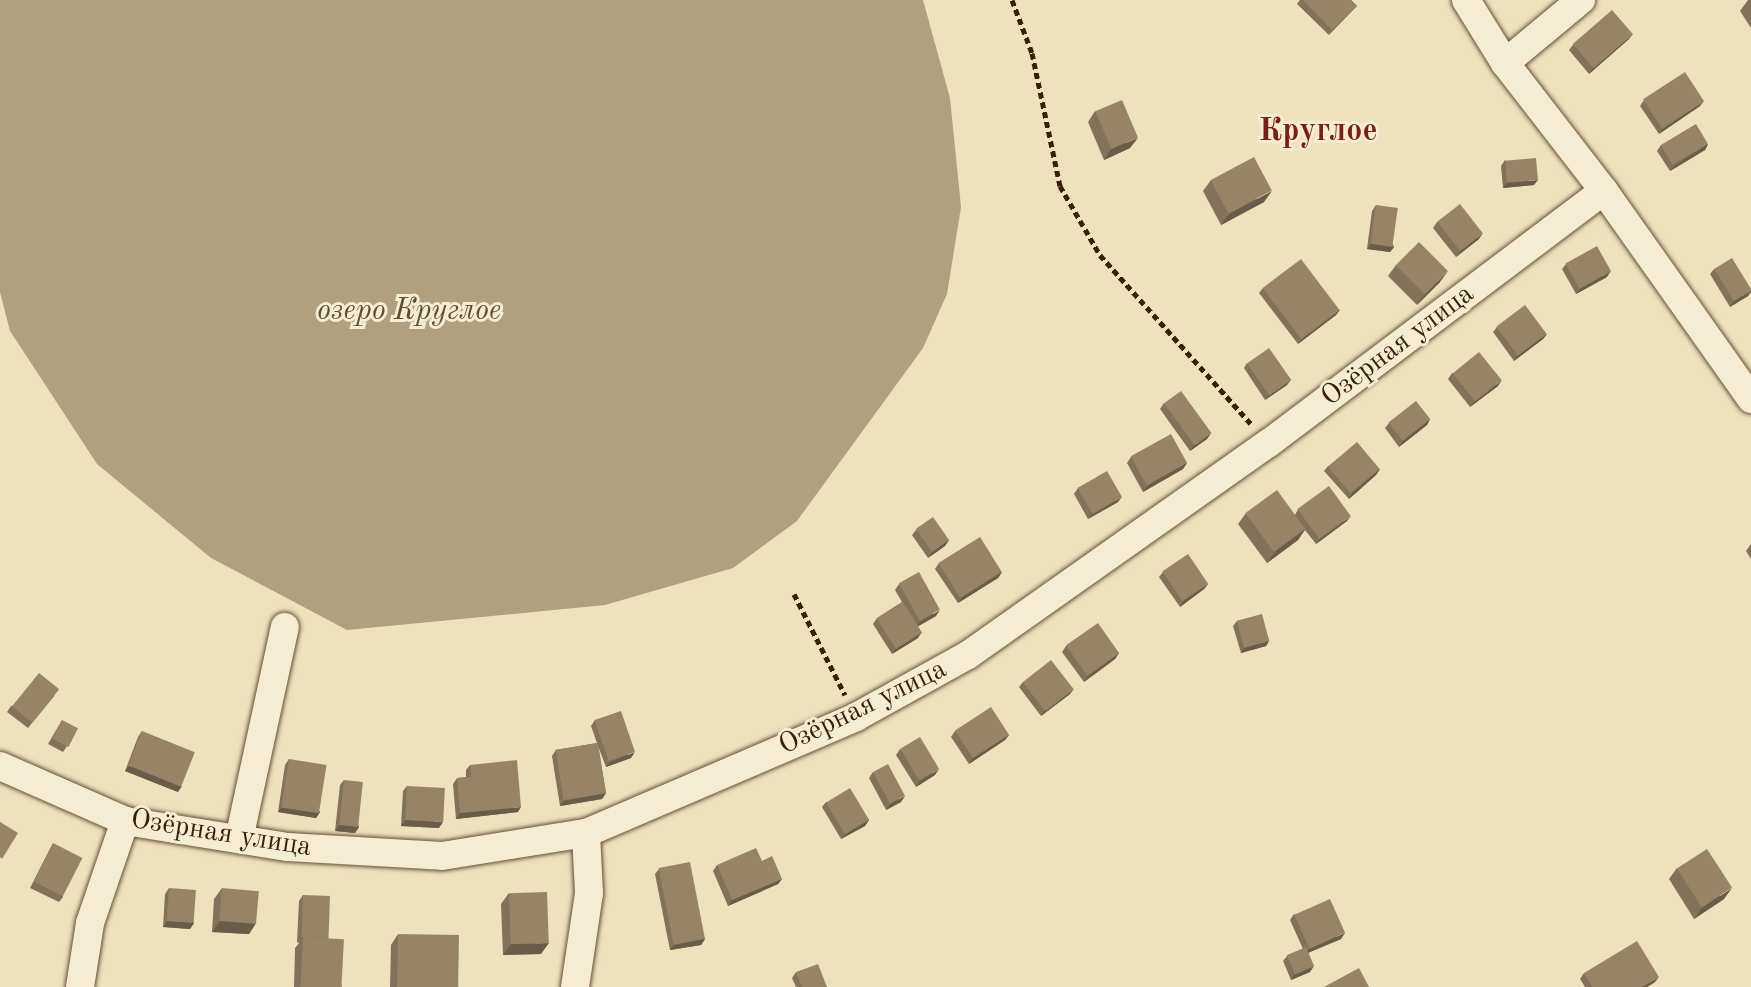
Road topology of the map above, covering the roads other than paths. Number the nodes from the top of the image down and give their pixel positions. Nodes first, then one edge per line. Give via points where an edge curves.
1 (1466, 0) edge
2 (1581, 0) edge
3 (1505, 63) junction
4 (1604, 191) junction
5 (1751, 399) edge
6 (285, 627) dead end
7 (0, 766) edge
8 (125, 821) junction
9 (586, 833) junction
10 (239, 839) junction
11 (80, 987) edge
12 (575, 987) edge

1 - 3 street
2 - 3 street
3 - 4 street
4 - 5 street
4 - 9 street, Озёрная улица via 1269,443 968,655 856,717
6 - 10 street
7 - 8 street, Озёрная улица
8 - 10 street, Озёрная улица
8 - 11 street via 90,923
9 - 10 street, Озёрная улица via 442,856
9 - 12 street via 589,893

